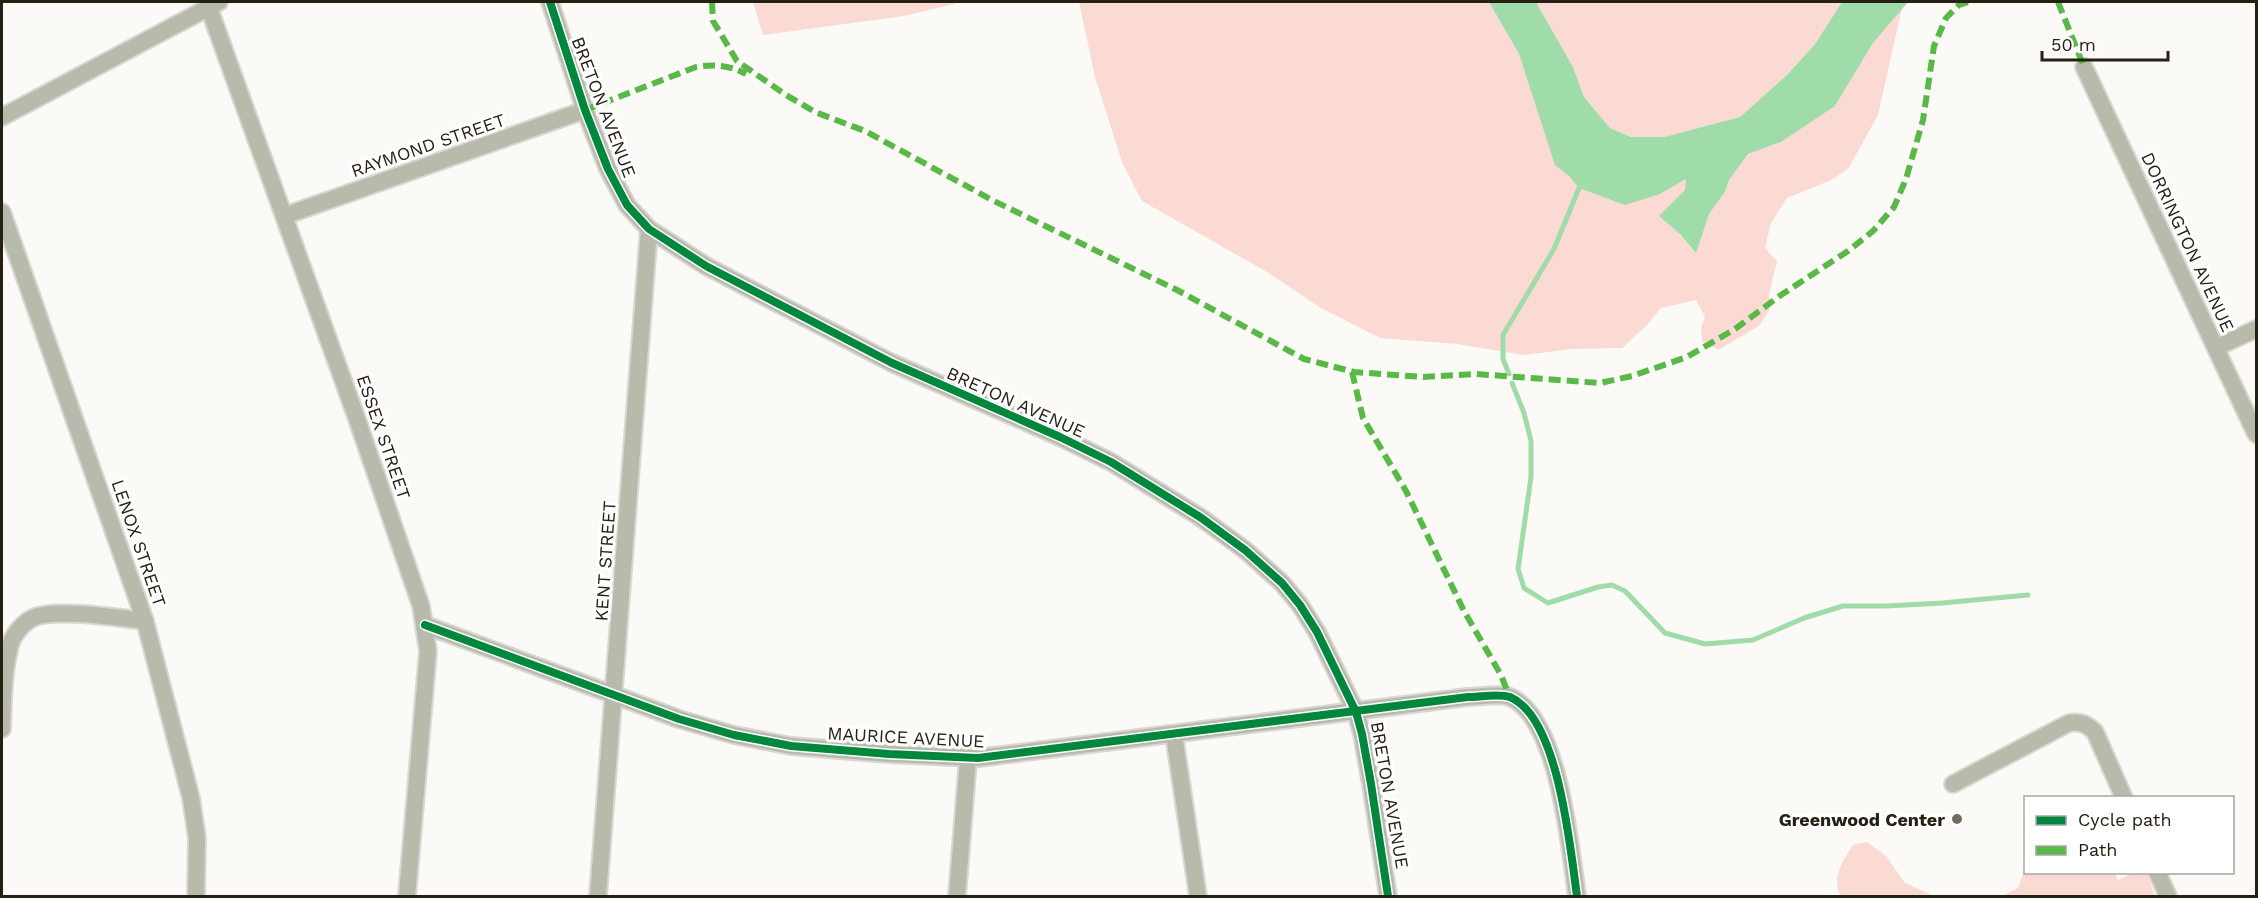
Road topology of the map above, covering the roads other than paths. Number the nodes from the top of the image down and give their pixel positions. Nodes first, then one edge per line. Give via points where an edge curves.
1 (550, 2) edge
2 (214, 5) edge
3 (2084, 67) dead end
4 (585, 110) junction
5 (2, 117) edge
6 (2, 212) edge
7 (284, 216) junction
8 (649, 229) junction
9 (2256, 329) edge
10 (2217, 347) junction
11 (2256, 434) edge
12 (145, 621) junction
13 (425, 625) junction
14 (615, 695) junction
15 (1356, 712) junction
16 (2, 729) edge
17 (1174, 735) junction
18 (968, 759) junction
19 (1953, 784) dead end
20 (2123, 796) edge
21 (2157, 874) edge
22 (196, 897) edge
23 (407, 897) edge
24 (598, 897) edge
25 (957, 897) edge
26 (1198, 897) edge
27 (1388, 897) edge
28 (1577, 897) edge
29 (2168, 897) edge

1 - 4 street, BRETON AVENUE
2 - 5 street
2 - 7 street, ESSEX STREET
3 - 10 street, DORRINGTON AVENUE
4 - 7 street, RAYMOND STREET
4 - 8 street, BRETON AVENUE via 627,205
6 - 12 street, LENOX STREET
7 - 13 street, ESSEX STREET via 415,584
8 - 14 street, KENT STREET
8 - 15 street, BRETON AVENUE via 706,266 892,363 1111,462 1200,517 1259,561 1291,593 1317,632
9 - 10 street
10 - 11 street, DORRINGTON AVENUE
12 - 16 street via 55,613 25,623 9,647
12 - 22 street, LENOX STREET via 191,798 197,838
13 - 14 street, MAURICE AVENUE
13 - 23 street, ESSEX STREET via 428,651
14 - 18 street, MAURICE AVENUE via 729,734 791,746
14 - 24 street, KENT STREET
15 - 17 street, MAURICE AVENUE
15 - 27 street, BRETON AVENUE
15 - 28 street, MAURICE AVENUE via 1503,696 1531,715 1548,745 1558,782
17 - 18 street, MAURICE AVENUE
17 - 26 street
18 - 25 street
19 - 20 street via 2077,722 2095,732
21 - 29 street

